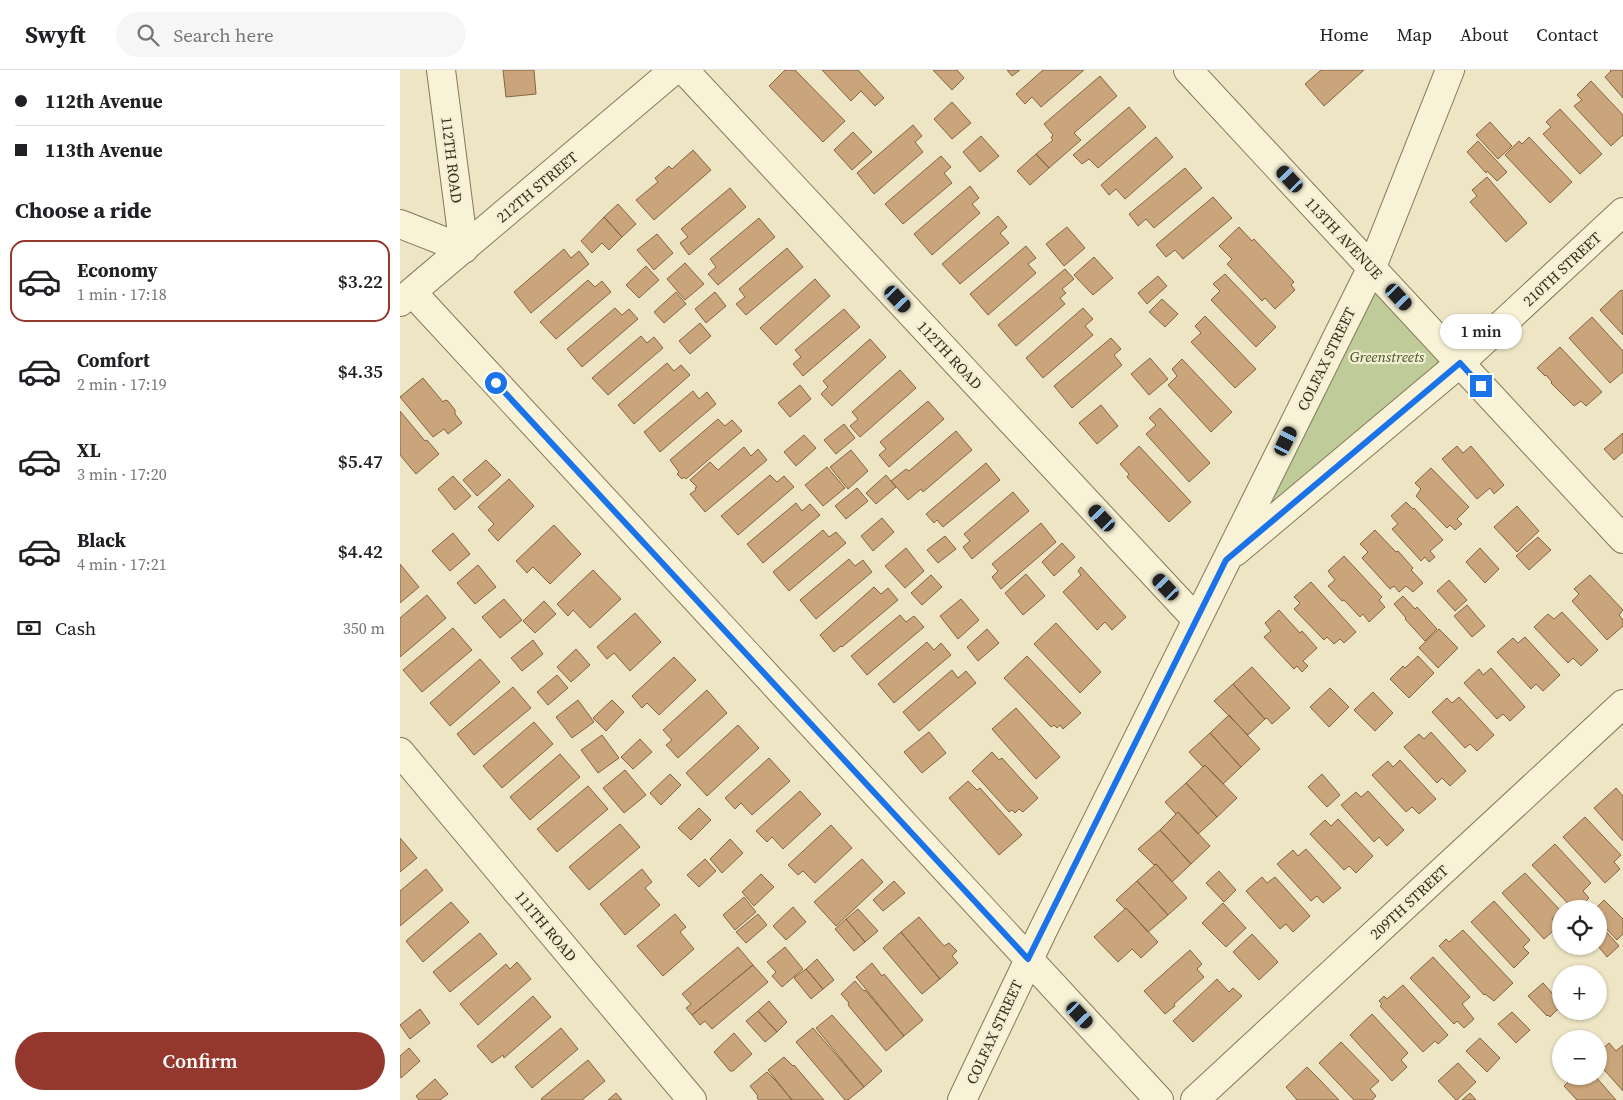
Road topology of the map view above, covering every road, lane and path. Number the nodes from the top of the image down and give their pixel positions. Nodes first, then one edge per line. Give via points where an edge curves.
1 (441, 70) edge
2 (674, 70) edge
3 (684, 70) edge
4 (1188, 70) edge
5 (1450, 70) edge
6 (1623, 212) edge
7 (400, 224) edge
8 (464, 250) junction
9 (1372, 267) junction
10 (406, 297) edge
11 (1460, 363) junction
12 (1623, 538) edge
13 (1226, 560) junction
14 (1196, 619) junction
15 (1623, 704) edge
16 (400, 752) edge
17 (1028, 959) junction
18 (967, 1091) edge
19 (692, 1100) edge
20 (946, 1100) edge
21 (1159, 1100) edge
22 (1196, 1100) edge

1 - 8 street, 112TH ROAD
2 - 8 street, 212TH STREET
3 - 14 street, 112TH ROAD
4 - 9 street, 113TH AVENUE
5 - 9 street, COLFAX STREET
6 - 11 street, 210TH STREET
7 - 8 street
8 - 10 street, 212TH STREET
9 - 11 street, 113TH AVENUE
9 - 13 street, COLFAX STREET
10 - 17 street
11 - 12 street, 113TH AVENUE
11 - 13 street, 210TH STREET
13 - 14 street, COLFAX STREET
14 - 17 street, COLFAX STREET
15 - 22 street, 209TH STREET
16 - 19 street, 111TH ROAD
17 - 18 street, COLFAX STREET
17 - 21 street
18 - 20 street

